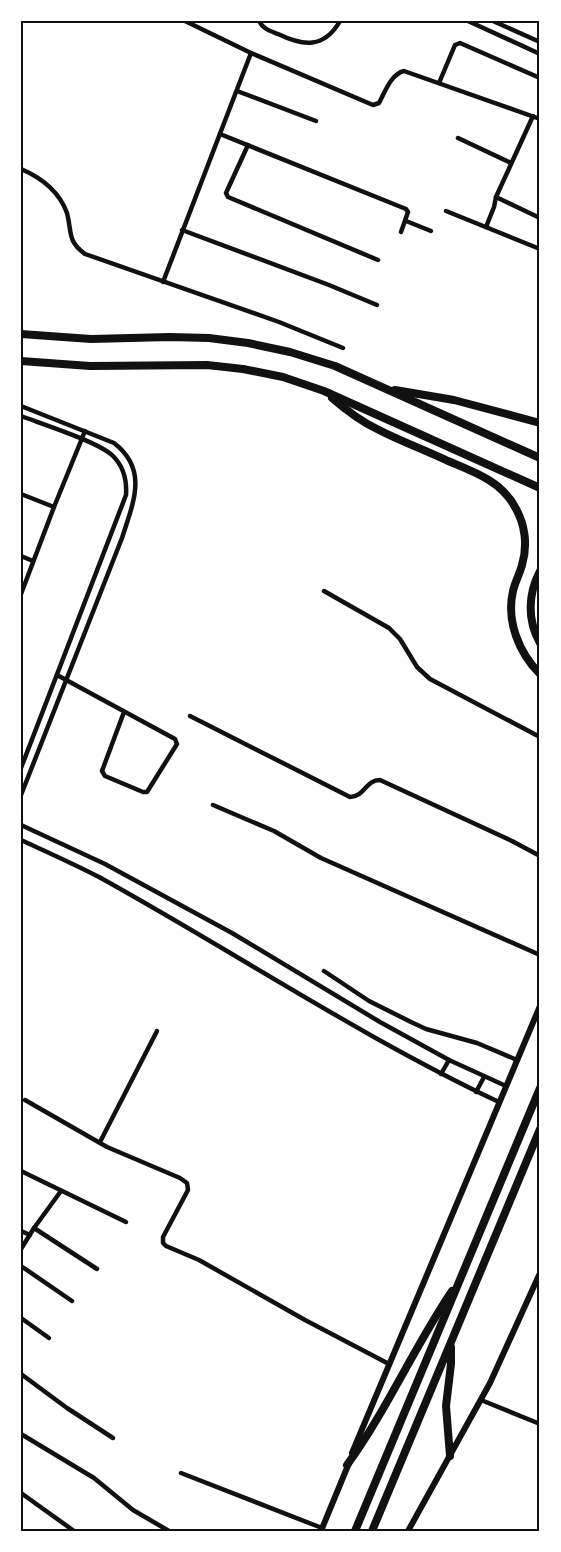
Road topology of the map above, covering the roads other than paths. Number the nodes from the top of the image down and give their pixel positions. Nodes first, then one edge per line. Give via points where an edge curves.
1 (185, 21) edge
2 (259, 21) edge
3 (340, 21) edge
4 (468, 21) edge
5 (493, 21) edge
6 (507, 27) junction
7 (502, 37) junction
8 (540, 42) edge
9 (252, 53) junction
10 (540, 54) edge
11 (540, 78) edge
12 (439, 83) junction
13 (237, 91) junction
14 (533, 116) junction
15 (540, 119) edge
16 (316, 121) dead end
17 (220, 134) junction
18 (458, 138) dead end
19 (248, 145) junction
20 (511, 163) junction
21 (21, 169) edge
22 (496, 197) junction
23 (446, 211) dead end
24 (540, 218) edge
25 (406, 221) junction
26 (486, 227) junction
27 (182, 230) junction
28 (431, 231) dead end
29 (401, 232) dead end
30 (540, 249) edge
31 (378, 260) dead end
32 (163, 282) junction
33 (377, 306) dead end
34 (21, 334) edge
35 (343, 348) dead end
36 (21, 361) edge
37 (388, 390) junction
38 (324, 391) junction
39 (21, 406) edge
40 (21, 416) edge
41 (540, 423) edge
42 (86, 431) junction
43 (83, 440) junction
44 (540, 458) edge
45 (540, 488) edge
46 (21, 494) edge
47 (54, 507) junction
48 (112, 533) junction
49 (122, 538) junction
50 (21, 556) edge
51 (33, 561) junction
52 (540, 571) edge
53 (324, 591) dead end
54 (21, 594) edge
55 (540, 643) edge
56 (540, 674) edge
57 (57, 675) junction
58 (65, 680) junction
59 (124, 712) junction
60 (190, 716) dead end
61 (540, 737) edge
62 (21, 768) edge
63 (21, 795) edge
64 (213, 806) dead end
65 (21, 825) edge
66 (21, 840) edge
67 (540, 856) edge
68 (105, 864) junction
69 (98, 877) junction
70 (540, 956) edge
71 (324, 971) dead end
72 (540, 1006) edge
73 (157, 1031) dead end
74 (449, 1060) junction
75 (517, 1060) junction
76 (441, 1074) junction
77 (484, 1077) junction
78 (506, 1086) junction
79 (540, 1088) edge
80 (476, 1092) junction
81 (25, 1100) dead end
82 (499, 1102) junction
83 (540, 1129) edge
84 (100, 1142) junction
85 (21, 1171) edge
86 (60, 1191) junction
87 (126, 1222) dead end
88 (34, 1228) junction
89 (21, 1231) edge
90 (30, 1235) junction
91 (21, 1249) edge
92 (21, 1266) edge
93 (97, 1269) dead end
94 (540, 1273) edge
95 (463, 1275) junction
96 (72, 1301) dead end
97 (21, 1318) edge
98 (49, 1338) dead end
99 (451, 1344) junction
100 (389, 1364) junction
101 (21, 1374) edge
102 (481, 1400) junction
103 (540, 1424) edge
104 (21, 1434) edge
105 (113, 1438) dead end
106 (450, 1456) junction
107 (347, 1466) junction
108 (181, 1473) dead end
109 (21, 1493) edge
110 (322, 1530) edge
111 (74, 1531) edge
112 (170, 1531) edge
113 (355, 1531) edge
114 (372, 1531) edge
115 (408, 1531) edge

1 - 9 street
2 - 3 street via 262,27 303,44 323,38
4 - 7 street
5 - 6 street
6 - 7 street
6 - 8 street
7 - 10 street
9 - 12 street via 373,105 379,103 401,71
9 - 13 street
11 - 12 street via 459,43
12 - 14 street
13 - 16 street
13 - 17 street
14 - 15 street
14 - 20 street
17 - 19 street
17 - 27 street
18 - 20 street
19 - 25 street via 406,209
19 - 31 street via 226,193 228,197
20 - 22 street
21 - 32 street via 39,177 56,194 66,213 70,236 79,250
22 - 24 street
22 - 26 street
23 - 26 street
25 - 28 street
25 - 29 street
26 - 30 street
27 - 32 street
27 - 33 street
32 - 35 street
34 - 37 main road via 248,343 335,366
36 - 38 main road via 90,366 225,366 283,377
37 - 41 main road via 454,400
37 - 44 main road
38 - 45 main road
38 - 56 main road via 367,424 482,476 509,498 520,518 525,540 523,563 513,591 512,621 521,649
39 - 42 street
40 - 43 street
42 - 43 street
42 - 49 street via 114,443 131,462 136,492
43 - 47 street
43 - 48 street via 111,453 125,474 126,495
46 - 47 street
47 - 51 street
48 - 49 street
48 - 57 street
49 - 58 street
50 - 51 street
51 - 54 street
52 - 55 main road via 531,595 530,616
53 - 61 street via 389,628 430,679
57 - 58 street
57 - 62 street
58 - 59 street
58 - 63 street
59 - 59 street via 177,741 147,792 105,776 102,771
60 - 67 street via 350,797 360,795 371,782 380,780
64 - 70 street
65 - 68 street
66 - 69 street
68 - 69 street
68 - 74 street
69 - 76 street
71 - 75 street via 369,1001 426,1029 477,1043
72 - 75 street
73 - 84 street
74 - 76 street
74 - 77 street
75 - 78 street
76 - 80 street
77 - 78 street
77 - 80 street
78 - 82 street
79 - 95 main road
80 - 82 street
81 - 84 street
82 - 100 street
83 - 99 main road
84 - 100 street via 187,1183 188,1190 163,1237 166,1246 199,1260
85 - 86 street
86 - 87 street
86 - 88 street
88 - 90 street
88 - 93 street
89 - 90 street
90 - 91 street
92 - 96 street
94 - 102 street
95 - 107 main road
95 - 113 main road
97 - 98 street
99 - 106 main road via 446,1406
99 - 114 main road
100 - 107 street
101 - 105 street
102 - 103 street
102 - 106 street
104 - 112 street
106 - 115 street
107 - 110 street
108 - 110 street
109 - 111 street

